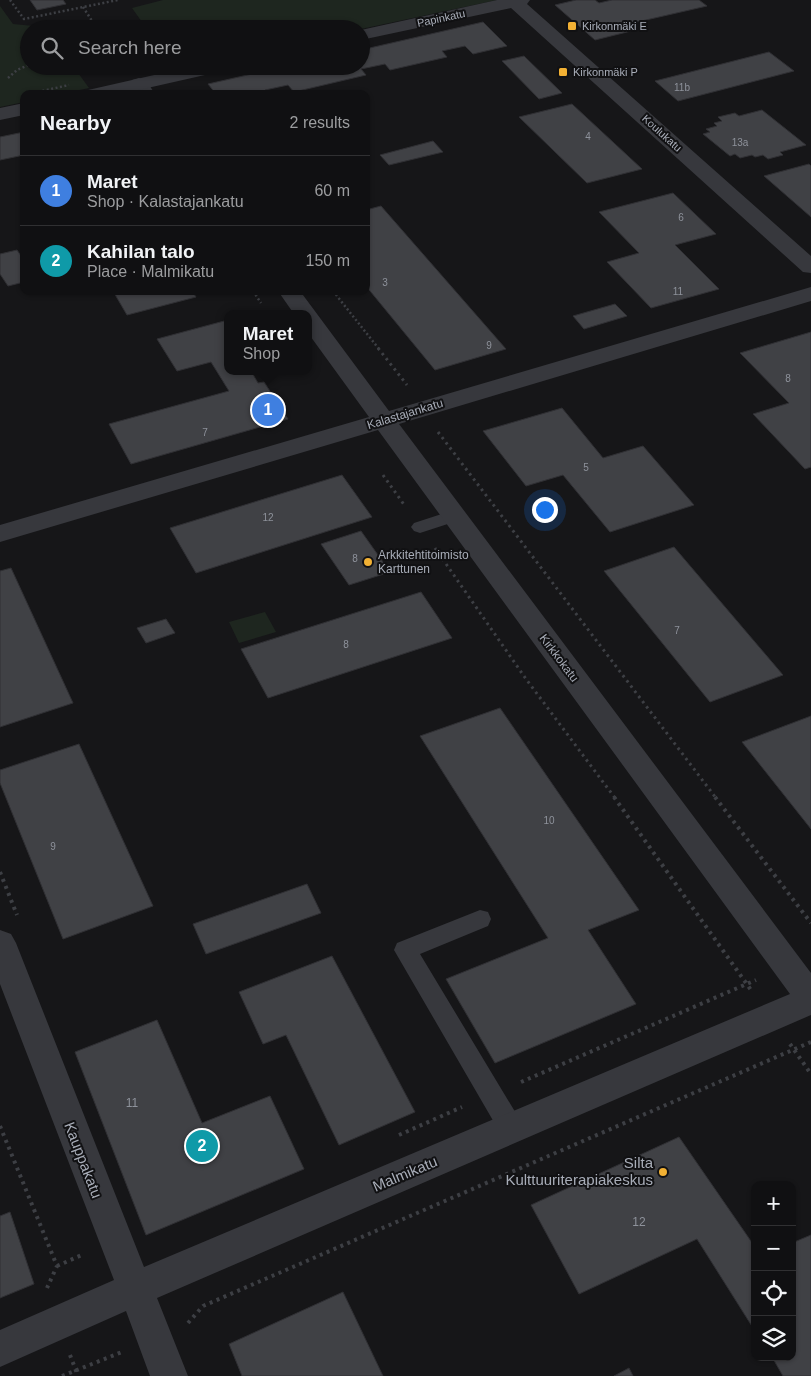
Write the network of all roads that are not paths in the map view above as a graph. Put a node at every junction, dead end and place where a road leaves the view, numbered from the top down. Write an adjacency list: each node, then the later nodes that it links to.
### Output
1 (516, 1): 2 (street, Papinkatu); 7 (street, Koulukatu)
2 (370, 33)
3 (189, 75): 4 (street)
4 (142, 89)
5 (20, 110): 6 (street)
6 (0, 114)
7 (811, 267)
8 (811, 294): 12 (street, Kalastajankatu)
9 (292, 295): 10 (street)
10 (302, 310)
11 (312, 323): 12 (street, Kirkkokatu)
12 (383, 420): 13 (street, Kirkkokatu); 15 (street, Kalastajankatu)
13 (454, 516): 14 (lane); 18 (street, Kirkkokatu)
14 (420, 527)
15 (0, 534)
16 (480, 919): 19 (lane)
17 (0, 943): 20 (street, Kauppakatu)
18 (811, 999): 19 (street, Malmikatu)
19 (511, 1128): 20 (street, Malmikatu)
20 (135, 1289): 21 (street, Malmikatu); 22 (street, Kauppakatu)
21 (0, 1349)
22 (169, 1376)

